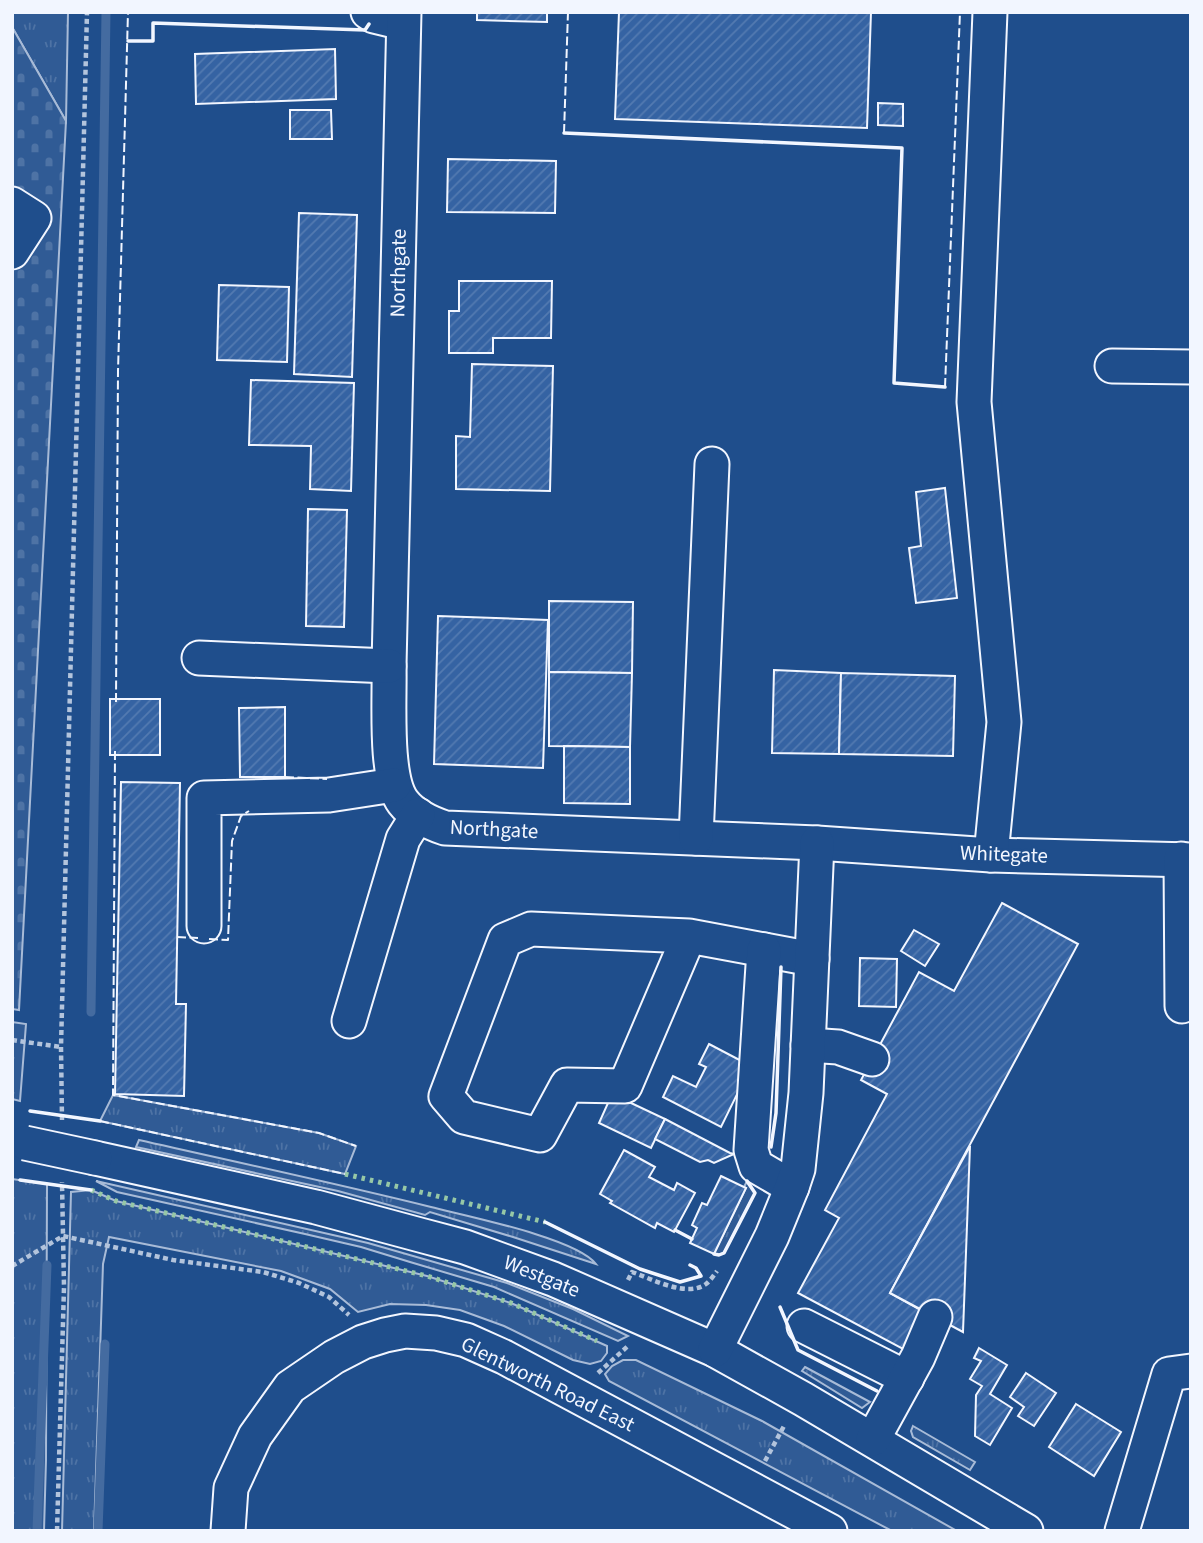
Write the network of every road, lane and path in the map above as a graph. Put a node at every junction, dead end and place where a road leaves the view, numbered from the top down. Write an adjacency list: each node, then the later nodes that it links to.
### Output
1 (87, 12): 26 (path)
2 (368, 12): 4 (street)
3 (990, 12): 16 (street)
4 (404, 18): 11 (street, Northgate)
5 (12, 204): 6 (street)
6 (12, 253)
7 (1112, 366): 8 (street)
8 (1191, 367)
9 (712, 464): 14 (street)
10 (199, 658): 11 (street)
11 (389, 666): 12 (street, Northgate)
12 (394, 785): 13 (street, Northgate); 18 (street)
13 (418, 815): 14 (street, Northgate); 23 (street)
14 (696, 838): 15 (street, Northgate)
15 (817, 843): 16 (street, Whitegate); 21 (street)
16 (991, 855): 17 (street, Whitegate)
17 (1186, 859): 22 (street)
18 (204, 926)
19 (689, 936): 19 (street); 20 (street)
20 (764, 950): 21 (street); 31 (street)
21 (812, 959): 25 (street)
22 (1182, 1006)
23 (349, 1021)
24 (12, 1040): 26 (path)
25 (808, 1045): 27 (street); 31 (street)
26 (61, 1047): 28 (path)
27 (872, 1059)
28 (62, 1128)
29 (19, 1141): 42 (street, Westgate, bridge)
30 (62, 1182): 32 (path)
31 (792, 1187): 42 (street)
32 (63, 1236): 33 (path); 40 (path); 49 (path)
33 (12, 1266)
34 (629, 1278): 35 (path)
35 (659, 1281): 36 (path); 37 (path)
36 (708, 1281)
37 (656, 1289)
38 (943, 1322): 43 (street)
39 (804, 1326): 43 (street)
40 (363, 1342): 45 (street, Glentworth Road East); 50 (street, Glentworth Road East)
41 (631, 1344): 45 (path)
42 (715, 1350): 47 (street, Westgate)
43 (913, 1367): 47 (street)
44 (1191, 1371): 53 (street)
45 (574, 1394): 51 (street, Glentworth Road East)
46 (784, 1426): 48 (path)
47 (873, 1439): 52 (street, Westgate)
48 (761, 1468)
49 (57, 1531)
50 (228, 1531)
51 (830, 1531)
52 (1026, 1531)
53 (1122, 1531)

